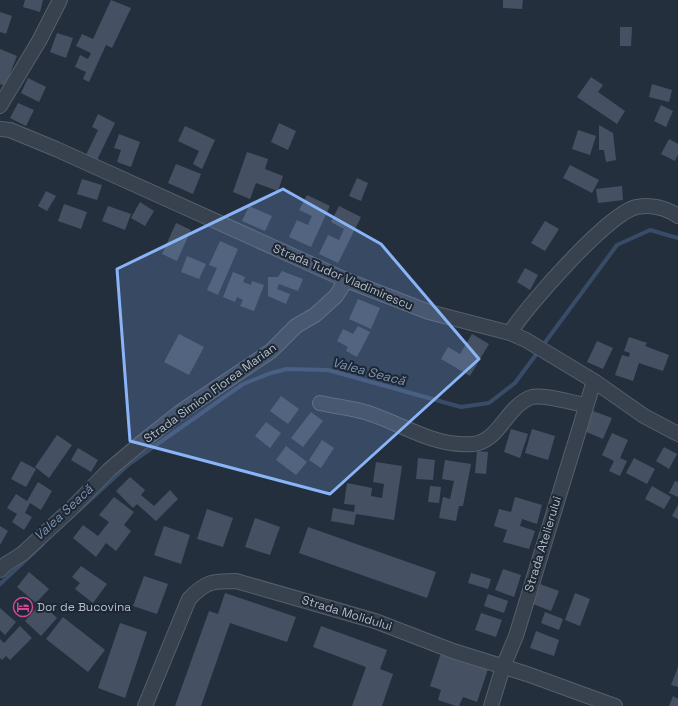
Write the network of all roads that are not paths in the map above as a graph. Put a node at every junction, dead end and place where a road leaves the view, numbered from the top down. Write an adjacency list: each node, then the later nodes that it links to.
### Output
1 (60, 0): 2 (street)
2 (0, 106)
3 (0, 129): 5 (street, Strada Tudor Vladimirescu)
4 (678, 216): 6 (street)
5 (346, 280): 6 (street, Strada Tudor Vladimirescu); 11 (street, Strada Simion Florea Marian)
6 (510, 333): 7 (street, Strada Tudor Vladimirescu)
7 (594, 381): 9 (street, Strada Atelierului); 10 (street, Strada Tudor Vladimirescu)
8 (320, 403): 9 (street)
9 (586, 406): 12 (street, Strada Atelierului)
10 (678, 434)
11 (0, 570)
12 (503, 667): 13 (street, Strada Molidului); 14 (street, Strada Atelierului); 15 (street, Strada Molidului)
13 (145, 706)
14 (491, 706)
15 (615, 706)

